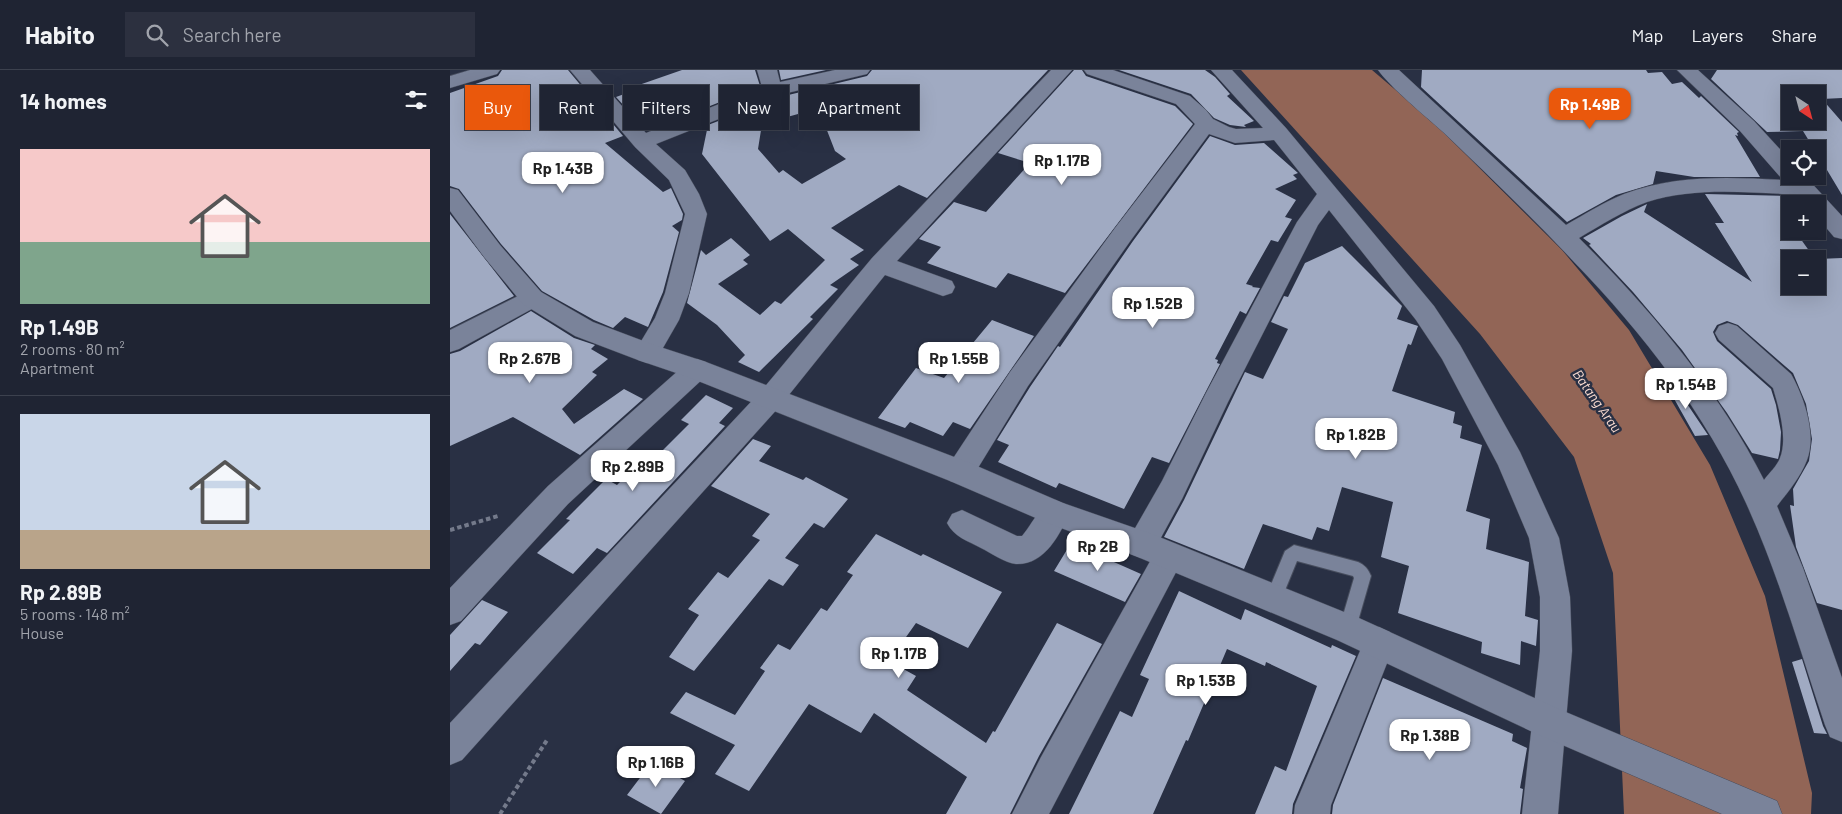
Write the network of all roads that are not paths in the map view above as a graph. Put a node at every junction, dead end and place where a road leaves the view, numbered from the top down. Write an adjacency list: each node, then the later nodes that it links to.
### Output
1 (490, 70): 10 (street)
2 (580, 70): 16 (street)
3 (767, 70): 11 (street)
4 (860, 70): 12 (street)
5 (1062, 70): 22 (street)
6 (1094, 70): 14 (street)
7 (1221, 70): 15 (street)
8 (1388, 70): 21 (street)
9 (1687, 70): 17 (street)
10 (450, 82)
11 (772, 85)
12 (789, 86)
13 (719, 111): 16 (street)
14 (1206, 124): 15 (street); 30 (street)
15 (1279, 133): 19 (street)
16 (642, 142): 27 (street)
17 (1804, 189): 20 (street); 21 (street)
18 (450, 195): 24 (street)
19 (1328, 195): 34 (street); 40 (street)
20 (1842, 231)
21 (1563, 237): 31 (street)
22 (880, 264): 23 (street); 29 (street)
23 (943, 287)
24 (532, 298): 26 (street); 27 (street)
25 (1728, 333): 31 (street)
26 (450, 342)
27 (647, 353): 28 (street)
28 (697, 369): 29 (street); 36 (street)
29 (771, 398): 30 (street); 41 (street)
30 (960, 472): 32 (street)
31 (1760, 504): 39 (street)
32 (1055, 512): 33 (street); 34 (street)
33 (962, 523)
34 (1155, 551): 35 (street); 42 (street)
35 (1273, 599): 37 (street); 37 (lane)
36 (450, 610)
37 (1348, 630): 38 (street)
38 (1379, 643): 40 (street); 43 (street)
39 (1842, 725)
40 (1560, 726): 44 (street); 45 (street)
41 (450, 748)
42 (1030, 814)
43 (1312, 814)
44 (1540, 814)
45 (1764, 814)

